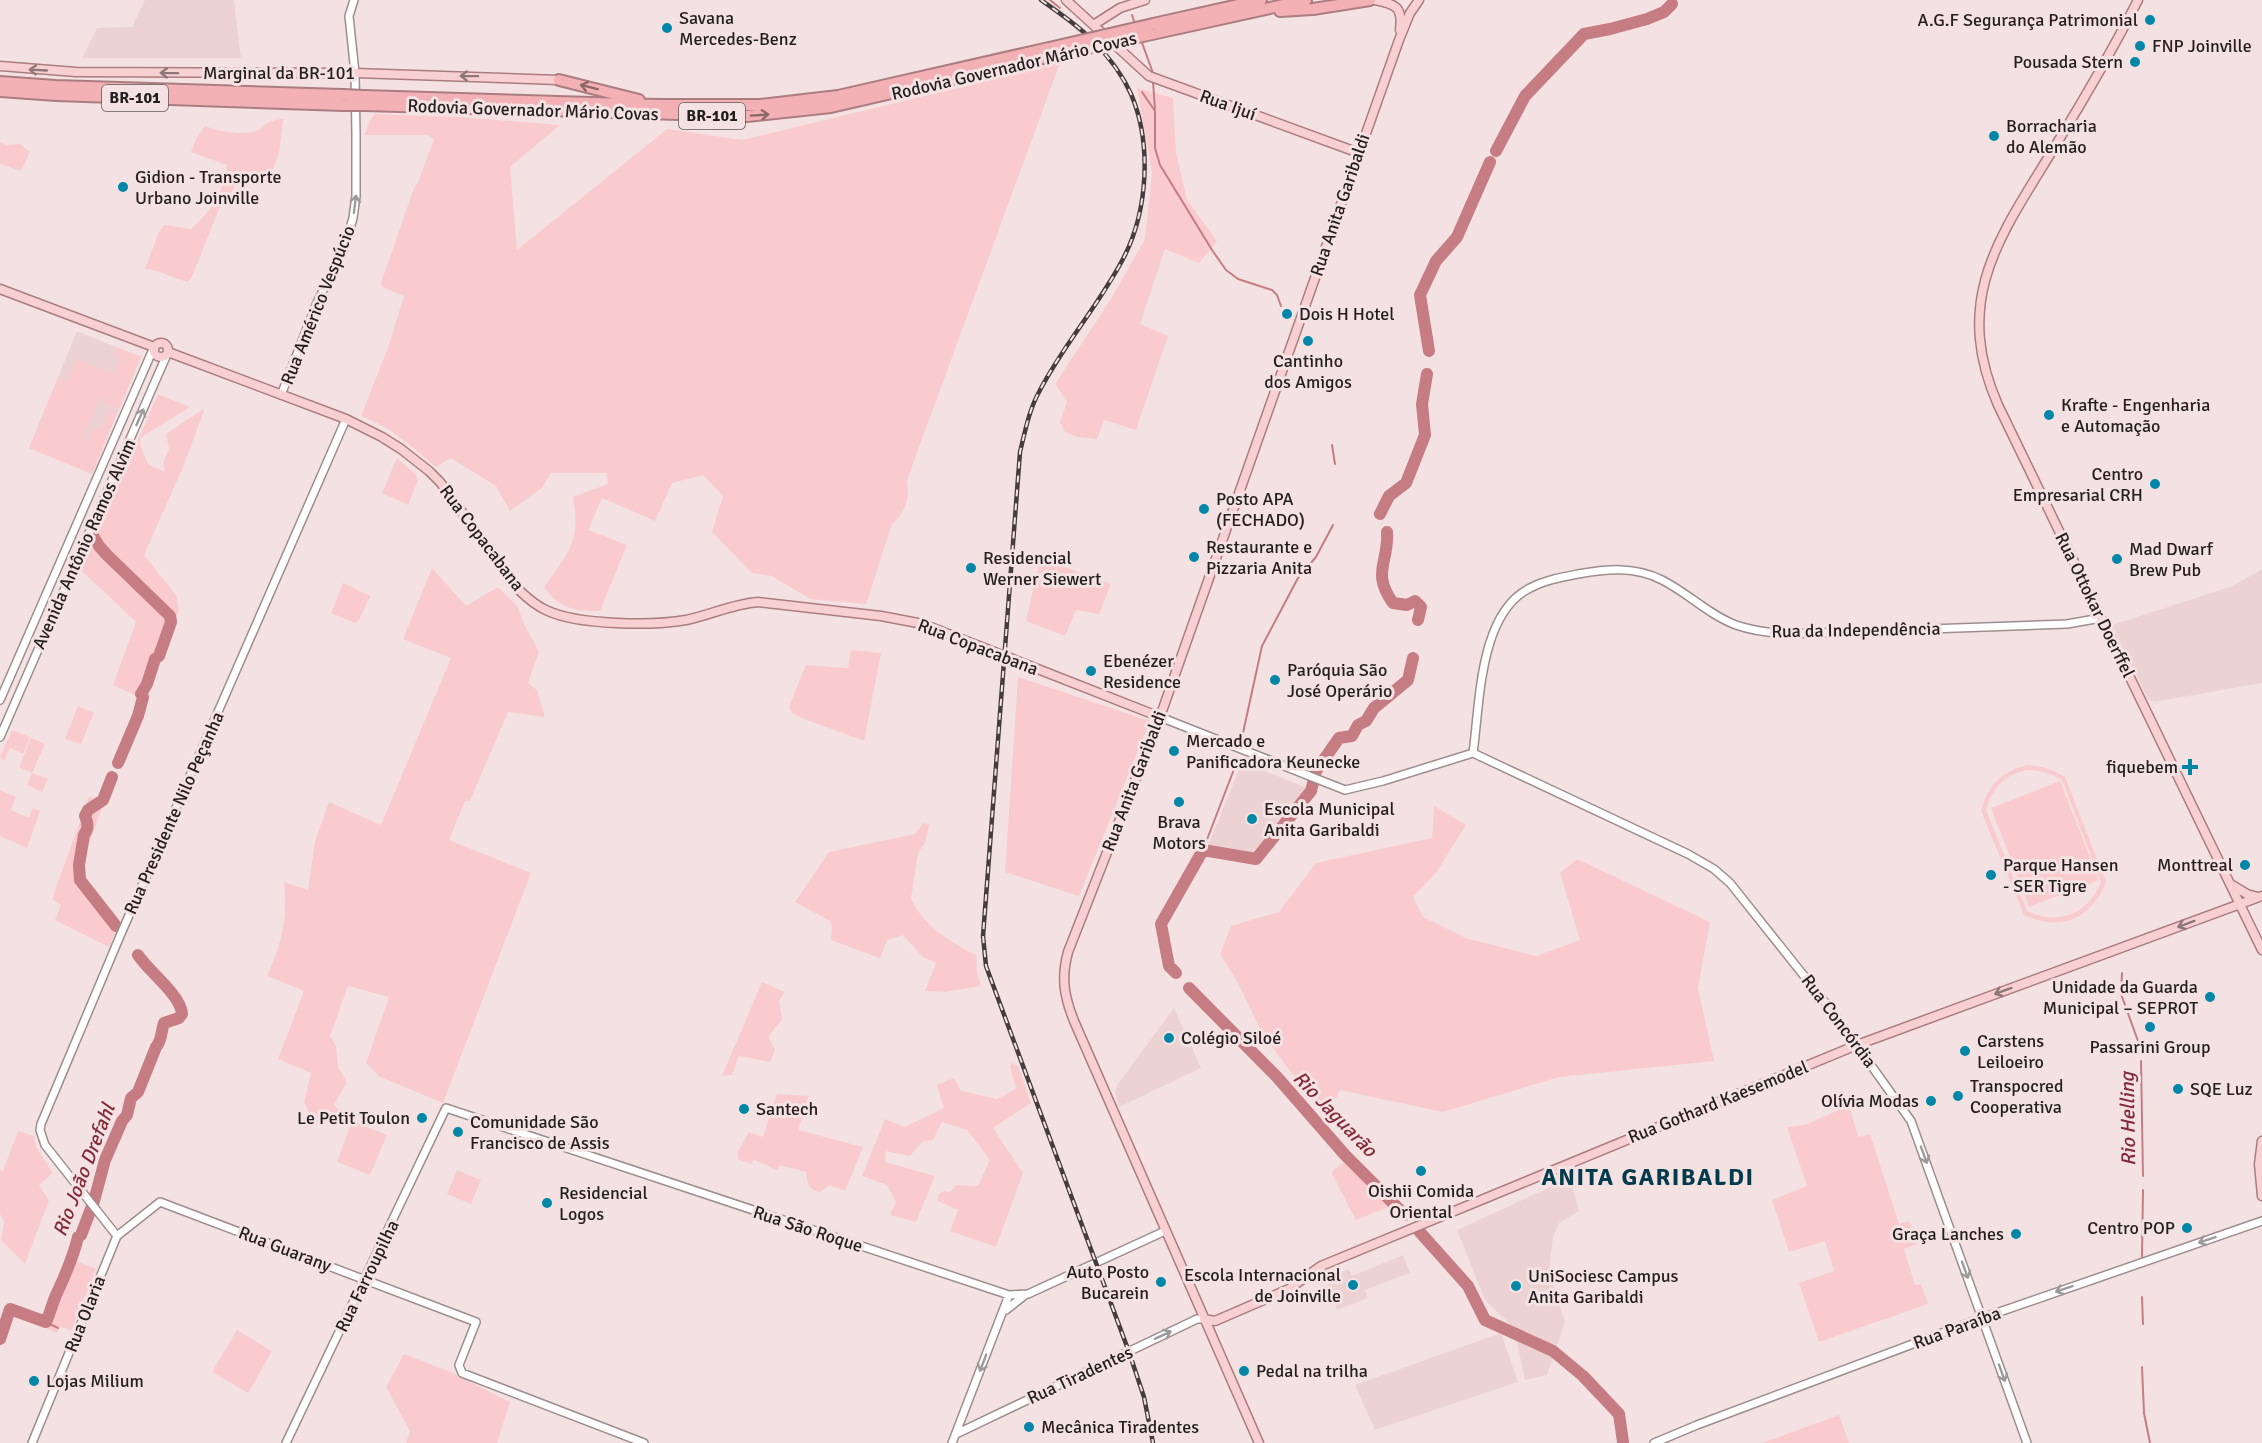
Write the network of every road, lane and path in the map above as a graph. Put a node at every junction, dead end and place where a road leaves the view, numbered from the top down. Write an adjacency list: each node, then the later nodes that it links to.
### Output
1 (354, 0): 16 (street, Rua Américo Vespúcio)
2 (1066, 0): 11 (main road, Rua Ijuí)
3 (1145, 0): 11 (main road)
4 (1261, 0): 12 (highway, Rodovia Governador Mário Covas / BR-101)
5 (1306, 0): 10 (highway, Rodovia Governador Mário Covas / BR-101)
6 (1370, 0): 10 (highway)
7 (1375, 0): 13 (main road, Rua Anita Garibaldi)
8 (1419, 0): 13 (main road, Rua Anita Garibaldi)
9 (2138, 0): 29 (main road, Rua Ottokar Doerffel)
10 (1253, 12): 12 (highway, Rodovia Governador Mário Covas / BR-101)
11 (1095, 24): 23 (main road, Rua Ijuí)
12 (1153, 29): 14 (highway, Rodovia Governador Mário Covas / BR-101, bridge)
13 (1399, 40): 23 (main road, Rua Anita Garibaldi)
14 (1051, 52): 21 (highway, Rodovia Governador Mário Covas / BR-101, one-way to 14); 22 (highway, Rodovia Governador Mário Covas / BR-101)
15 (0, 66): 16 (main road, Marginal da BR-101, one-way to 15)
16 (355, 73): 17 (main road, Marginal da BR-101, one-way to 16); 27 (street, Rua Américo Vespúcio, one-way to 16)
17 (559, 80): 22 (highway, one-way to 17)
18 (0, 82): 20 (highway, Rodovia Governador Mário Covas / BR-101)
19 (0, 91): 20 (highway, Rodovia Governador Mário Covas / BR-101)
20 (343, 100): 21 (highway, Rodovia Governador Mário Covas / BR-101, bridge)
21 (365, 100): 22 (highway, Rodovia Governador Mário Covas / BR-101)
22 (660, 105)
23 (1359, 153): 33 (main road, Rua Anita Garibaldi)
24 (0, 289): 25 (main road)
25 (154, 347): 26 (main road, Rua Copacabana); 30 (street, Avenida Antônio Ramos Alvim)
26 (168, 352): 27 (main road, Rua Copacabana); 31 (street, Avenida Antônio Ramos Alvim, one-way to 26)
27 (281, 395): 28 (main road, Rua Copacabana)
28 (346, 419): 33 (main road, Rua Copacabana); 47 (street, Rua Presidente Nilo Peçanha)
29 (2101, 618): 35 (street, Rua da Independência); 36 (main road, Rua Ottokar Doerffel)
30 (23, 648): 31 (street); 32 (street, Avenida Antônio Ramos Alvim)
31 (37, 653): 34 (street, Avenida Antônio Ramos Alvim)
32 (0, 700)
33 (1160, 717): 35 (street); 46 (main road, Rua Anita Garibaldi)
34 (0, 736)
35 (1473, 753): 40 (street, Rua Concórdia)
36 (2231, 884): 37 (main road); 38 (main road, Rua Ottokar Doerffel)
37 (2260, 896): 38 (main road, Rua Gothard Kaesemodel)
38 (2241, 904): 39 (main road, Rua Ottokar Doerffel); 40 (main road, Rua Gothard Kaesemodel, one-way to 40)
39 (2262, 950)
40 (1857, 1045): 52 (street, Rua Concórdia, one-way to 52); 53 (main road, Rua Gothard Kaesemodel)
41 (446, 1108): 48 (street, Rua Farroupilha); 50 (street, Rua São Roque)
42 (2262, 1141): 43 (main road)
43 (2262, 1196)
44 (160, 1202): 47 (street, Rua Olaria); 48 (street, Rua Guarany)
45 (2262, 1221): 52 (street, Rua Paraíba, one-way to 52)
46 (1165, 1231): 49 (street, Rua São Roque); 53 (main road, Rua Anita Garibaldi)
47 (117, 1236): 57 (street, Rua Olaria)
48 (365, 1280): 58 (street, Rua Farroupilha); 59 (street, Rua Guarany)
49 (1028, 1294): 50 (street, Rua São Roque); 51 (street)
50 (1010, 1295): 51 (street)
51 (1002, 1315): 54 (street, one-way to 54)
52 (1982, 1317): 62 (street, Rua Paraíba); 63 (street, Rua Concórdia, one-way to 63)
53 (1204, 1319): 55 (street, Rua Tiradentes, one-way to 53); 61 (main road, Rua Anita Garibaldi)
54 (965, 1411): 55 (street); 56 (street)
55 (978, 1424): 56 (street, Rua Tiradentes)
56 (956, 1434): 60 (street)
57 (32, 1443)
58 (286, 1443)
59 (644, 1443)
60 (952, 1443)
61 (1259, 1443)
62 (1654, 1443)
63 (2027, 1443)

